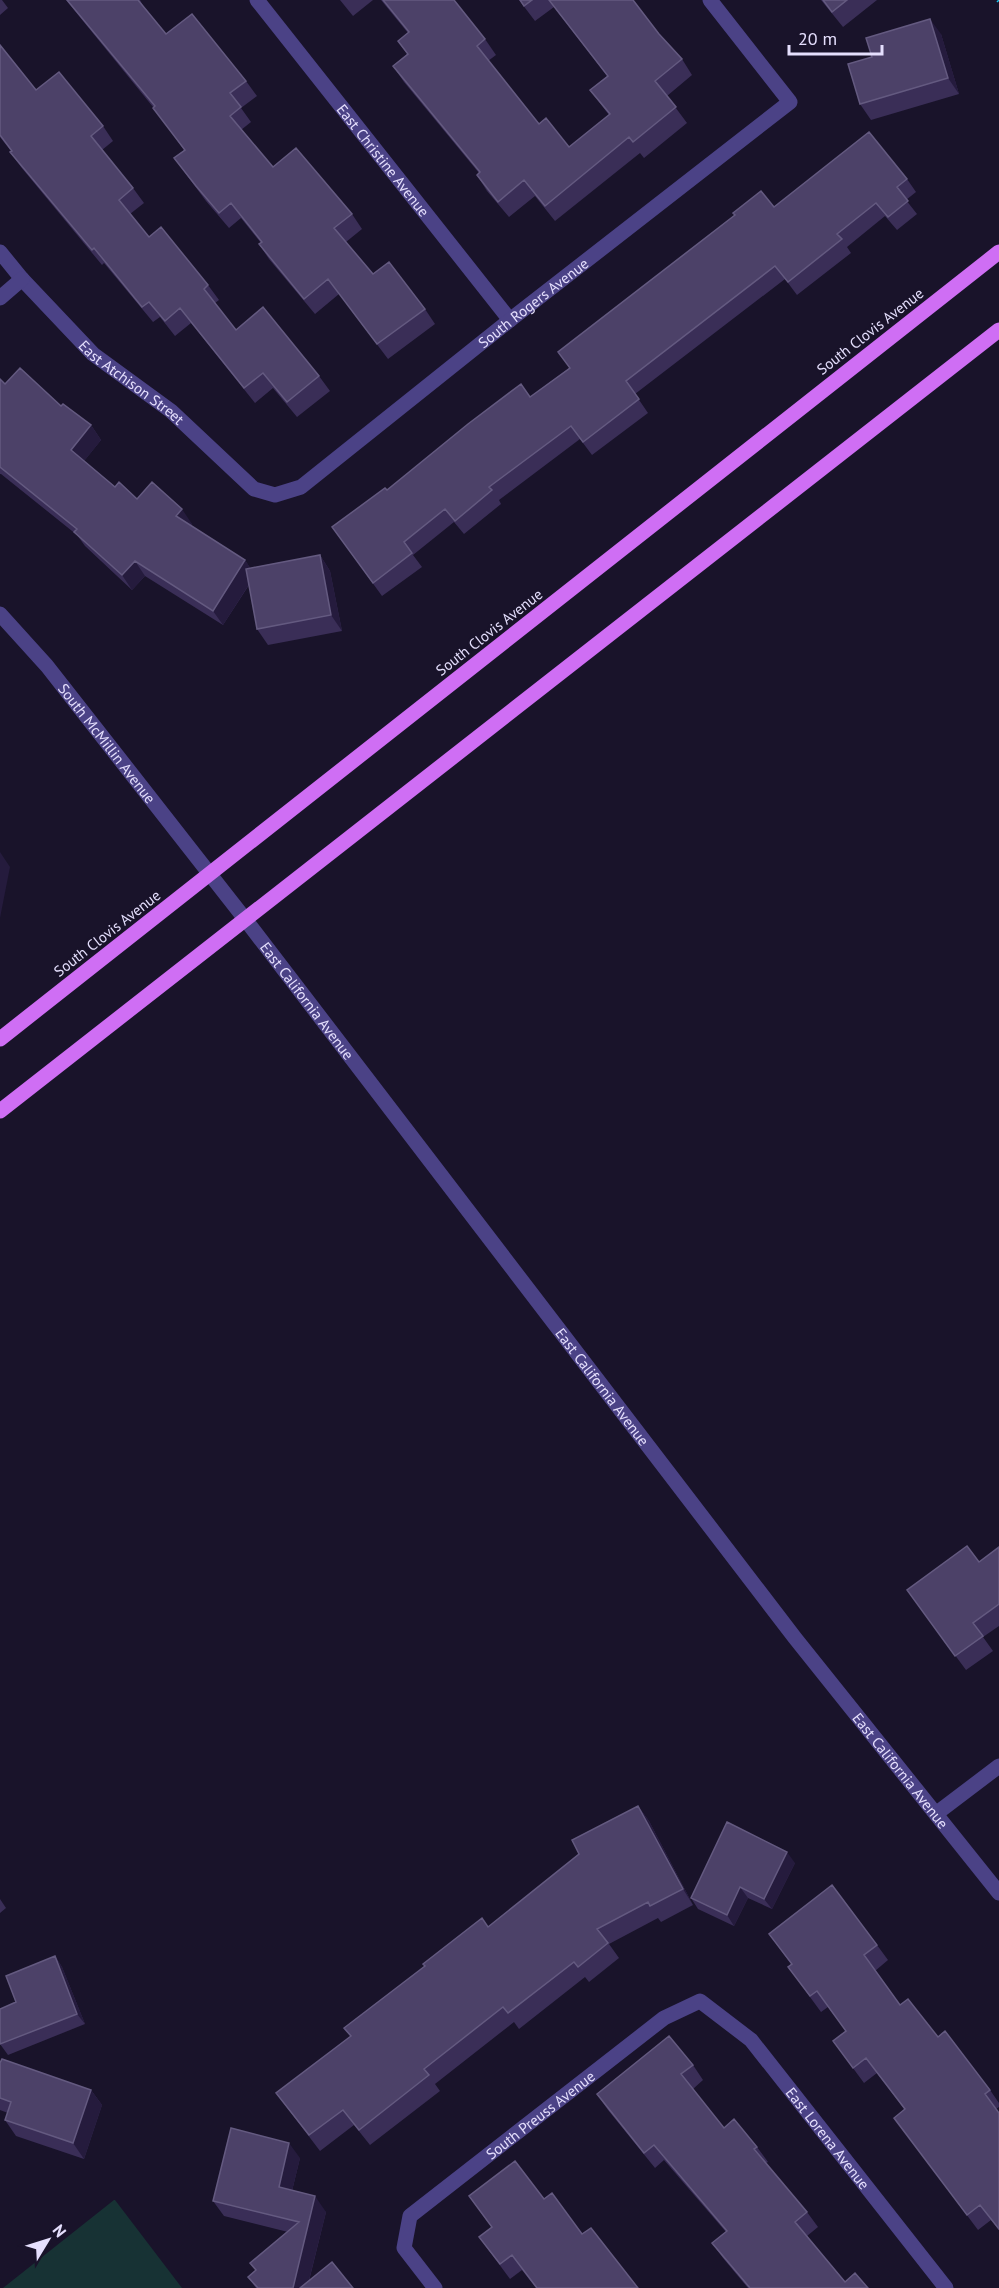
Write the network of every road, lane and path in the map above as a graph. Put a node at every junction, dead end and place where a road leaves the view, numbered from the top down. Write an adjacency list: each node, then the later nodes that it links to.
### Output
1 (257, 0): 7 (street, East Christine Avenue)
2 (710, 0): 7 (street, South Rogers Avenue)
3 (0, 252): 5 (street, East Atchison Street)
4 (999, 252): 11 (main road, South Clovis Avenue)
5 (22, 279): 6 (street); 9 (street, East Atchison Street)
6 (0, 298)
7 (510, 320): 9 (street, South Rogers Avenue)
8 (999, 330): 12 (main road)
9 (275, 495)
10 (0, 614): 11 (street, South McMillin Avenue)
11 (210, 875): 12 (street, East California Avenue); 13 (main road, South Clovis Avenue)
12 (245, 919): 14 (main road); 16 (street, East California Avenue)
13 (0, 1039)
14 (0, 1111)
15 (999, 1766): 16 (street)
16 (937, 1814): 17 (street, East California Avenue)
17 (999, 1893)
18 (700, 2001): 19 (street, South Preuss Avenue); 20 (street, East Lorena Avenue)
19 (435, 2288)
20 (946, 2288)

